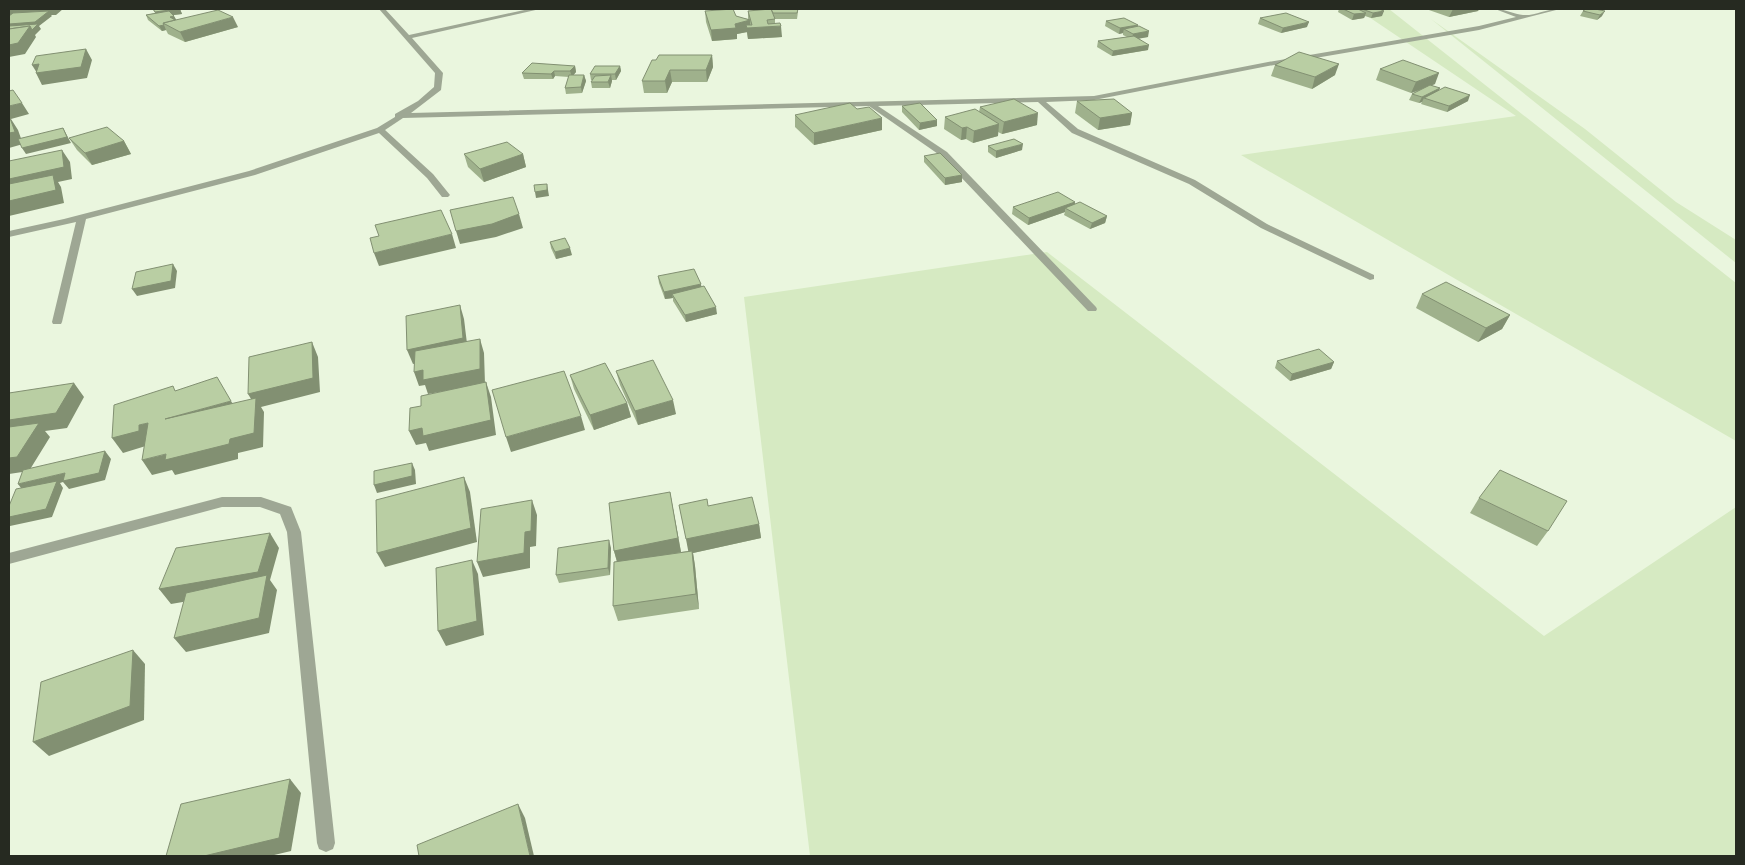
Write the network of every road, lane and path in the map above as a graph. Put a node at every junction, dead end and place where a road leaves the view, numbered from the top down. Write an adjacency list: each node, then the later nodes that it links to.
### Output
1 (382, 9): 6 (street)
2 (536, 9): 6 (street)
3 (1498, 9): 5 (street)
4 (1557, 9): 5 (street)
5 (1523, 17): 7 (street)
6 (408, 38): 9 (street)
7 (1039, 99): 8 (street); 14 (street)
8 (872, 104): 9 (street); 15 (street)
9 (398, 116): 10 (street)
10 (380, 130): 11 (street); 12 (street)
11 (445, 195)
12 (82, 217): 13 (street); 16 (street)
13 (9, 234)
14 (1370, 277)
15 (1092, 309)
16 (58, 322)
17 (9, 559): 18 (street)
18 (326, 843)

